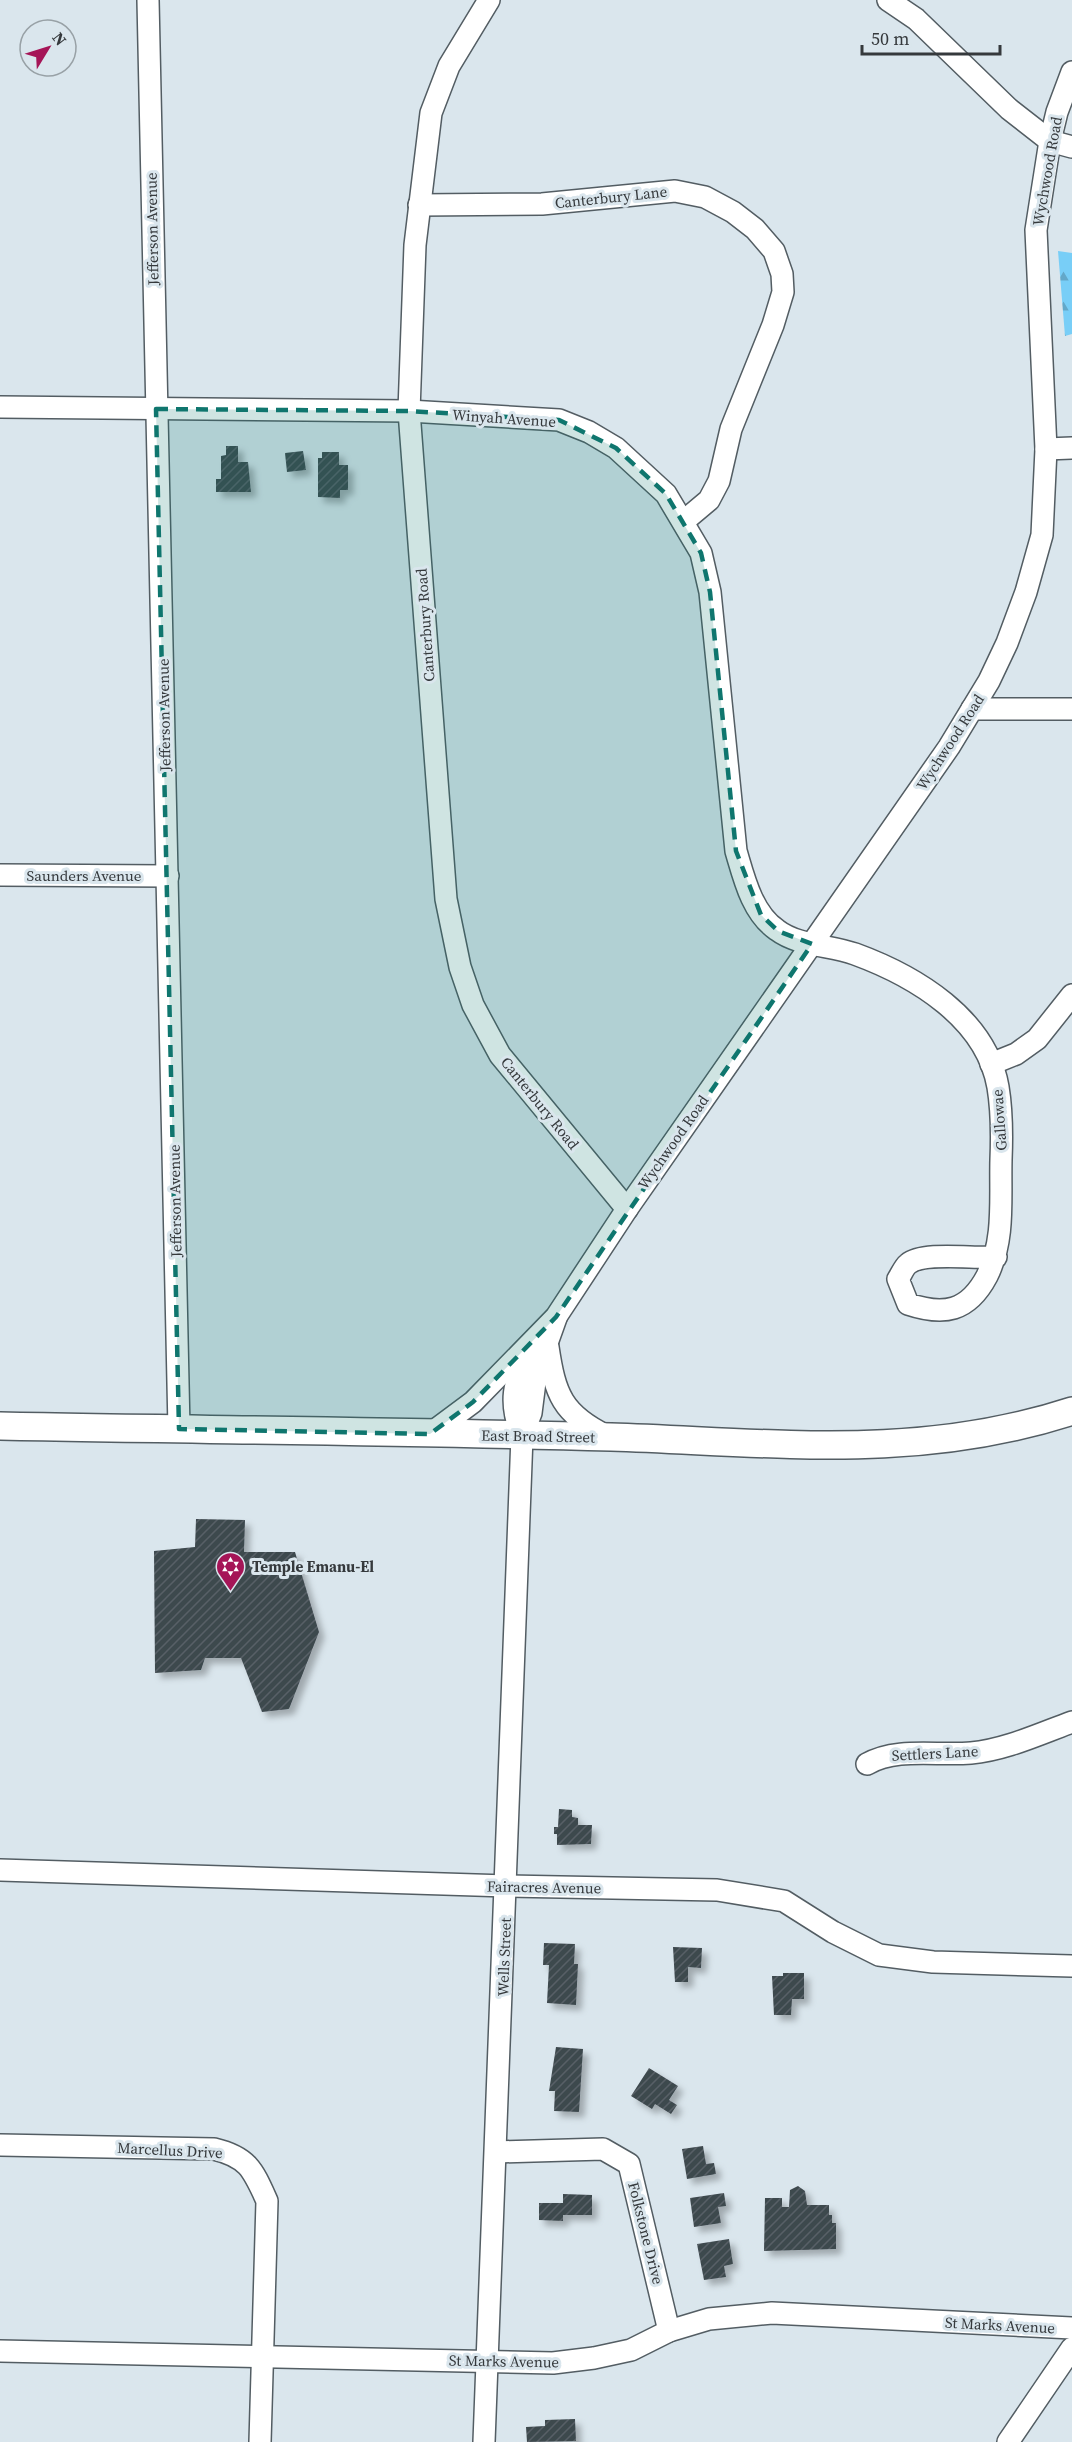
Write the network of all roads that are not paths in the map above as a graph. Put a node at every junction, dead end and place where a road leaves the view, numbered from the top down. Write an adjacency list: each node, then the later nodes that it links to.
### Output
1 (148, 0): 9 (street, Jefferson Avenue)
2 (489, 0): 7 (street, Canterbury Road)
3 (888, 0): 5 (street)
4 (1072, 72): 5 (street, Wychwood Road)
5 (1050, 141): 6 (street); 11 (street, Wychwood Road)
6 (1072, 147)
7 (419, 206): 10 (street, Canterbury Road); 13 (street, Canterbury Lane)
8 (0, 407): 9 (street, Winyah Avenue)
9 (156, 409): 10 (street, Winyah Avenue); 17 (street, Jefferson Avenue)
10 (409, 411): 13 (street, Winyah Avenue); 21 (street, Canterbury Road)
11 (1046, 448): 12 (street); 14 (street, Wychwood Road)
12 (1072, 448)
13 (684, 521): 18 (street, Winyah Avenue)
14 (972, 709): 15 (street); 18 (street, Wychwood Road)
15 (1072, 709)
16 (0, 875): 17 (street, Saunders Avenue)
17 (168, 876): 26 (street, Jefferson Avenue)
18 (812, 944): 20 (street, Gallowae); 21 (street, Wychwood Road)
19 (1072, 995): 20 (street)
20 (991, 1064): 22 (street, Gallowae)
21 (627, 1209): 23 (street, Wychwood Road)
22 (996, 1257)
23 (541, 1342): 27 (street, Wychwood Road); 28 (street, Wychwood Road); 29 (street, Wychwood Road)
24 (1072, 1411): 29 (street, East Broad Street)
25 (0, 1426): 26 (street, East Broad Street)
26 (179, 1430): 27 (street, East Broad Street)
27 (430, 1434): 28 (street, East Broad Street)
28 (522, 1436): 29 (street, East Broad Street); 33 (street, Wells Street)
29 (610, 1437)
30 (1072, 1722): 31 (street, Settlers Lane)
31 (867, 1764)
32 (0, 1870): 33 (street, Fairacres Avenue)
33 (507, 1886): 34 (street, Fairacres Avenue); 36 (street, Wells Street)
34 (1072, 1966)
35 (0, 2145): 41 (street, Marcellus Drive)
36 (496, 2152): 38 (street, Folkstone Drive); 42 (street, Wells Street)
37 (1072, 2328): 38 (street, St Marks Avenue)
38 (669, 2331): 42 (street, St Marks Avenue)
39 (1072, 2348): 45 (street)
40 (0, 2351): 41 (street, St Marks Avenue)
41 (263, 2355): 42 (street, St Marks Avenue); 43 (street, Marcellus Drive)
42 (487, 2361): 44 (street, Wells Street)
43 (260, 2442)
44 (484, 2442)
45 (1008, 2442)

